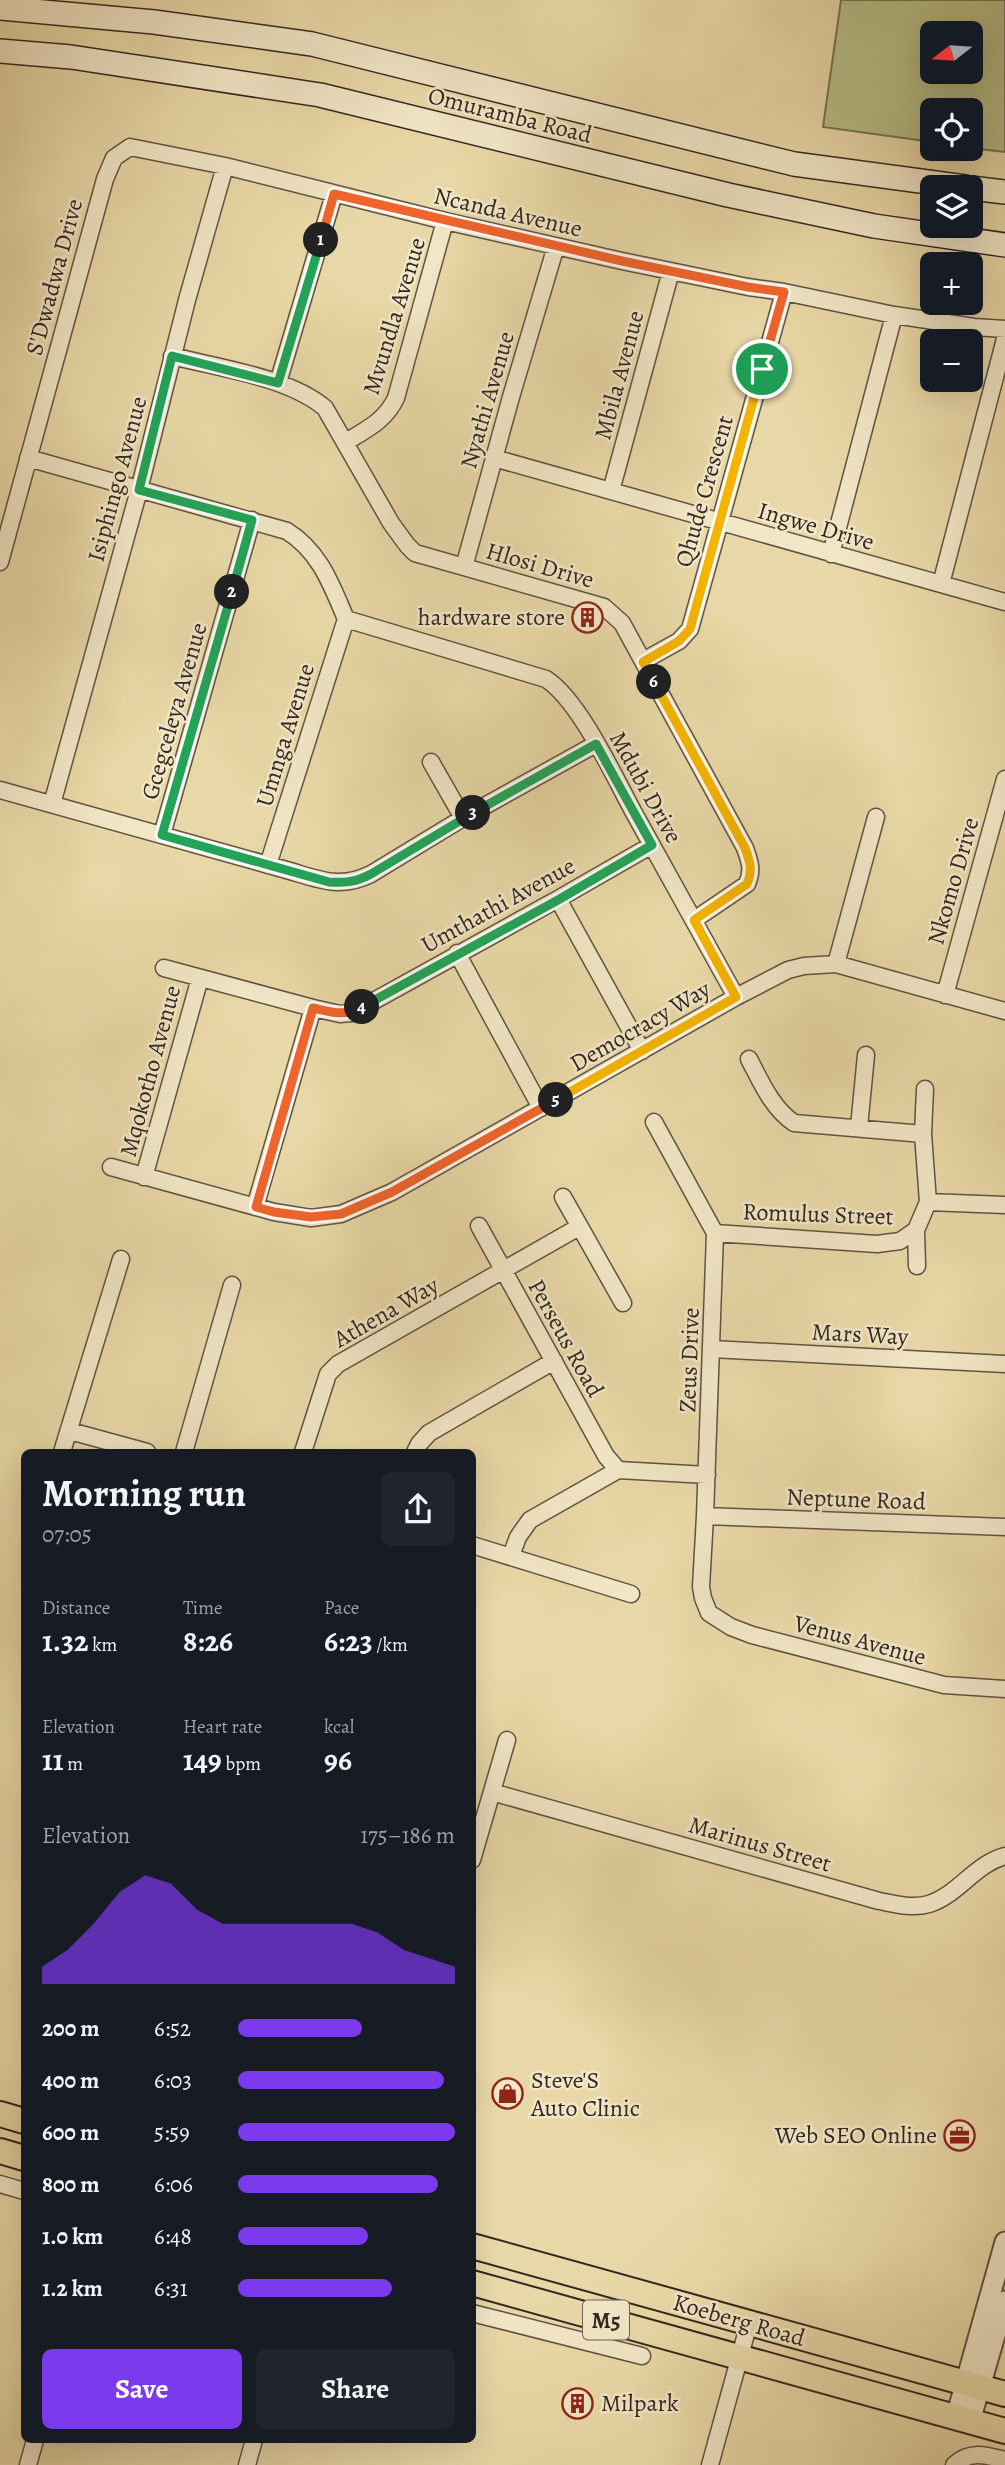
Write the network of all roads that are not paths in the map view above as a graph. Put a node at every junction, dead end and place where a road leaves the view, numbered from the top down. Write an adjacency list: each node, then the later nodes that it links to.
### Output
1 (0, 8): 4 (main road, Omuramba Road)
2 (0, 51): 10 (main road, Omuramba Road)
3 (225, 166): 7 (street, Ncanda Avenue); 16 (street, Isiphingo Avenue); 19 (street, S'Dwadwa Drive)
4 (920, 181)
5 (983, 189): 6 (main road)
6 (1005, 192)
7 (334, 194): 8 (street, Ncanda Avenue); 17 (street)
8 (445, 221): 9 (street, Ncanda Avenue); 18 (street, Mvundla Avenue)
9 (556, 246): 11 (street, Ncanda Avenue); 20 (street, Nyathi Avenue)
10 (1005, 246)
11 (671, 271): 12 (street, Ncanda Avenue); 22 (street, Mbila Avenue)
12 (784, 292): 13 (street); 24 (street, Qhude Crescent)
13 (894, 315): 14 (street); 25 (street)
14 (1005, 329)
15 (1005, 339): 28 (street)
16 (172, 356): 17 (street, Hlosi Drive); 21 (street, Isiphingo Avenue)
17 (278, 383): 18 (street, Hlosi Drive)
18 (346, 442): 27 (street, Hlosi Drive)
19 (28, 458): 21 (street); 26 (street, S'Dwadwa Drive)
20 (494, 458): 22 (street, Ingwe Drive); 27 (street, Nyathi Avenue)
21 (139, 490): 23 (street); 36 (street, Isiphingo Avenue)
22 (611, 491): 24 (street, Ingwe Drive)
23 (252, 520): 30 (street); 39 (street, Gcegceleya Avenue)
24 (719, 522): 25 (street, Ingwe Drive); 31 (street, Qhude Crescent)
25 (831, 554): 28 (street, Ingwe Drive)
26 (0, 562)
27 (464, 567): 31 (street, Hlosi Drive)
28 (941, 584): 29 (street, Ingwe Drive)
29 (1005, 602)
30 (346, 619): 32 (street, Mdubi Drive); 41 (street, Umnga Avenue)
31 (643, 662): 43 (street, Hlosi Drive)
32 (596, 744): 38 (street); 40 (street, Mdubi Drive)
33 (431, 762): 38 (street)
34 (1005, 779): 48 (street, Nkomo Drive)
35 (0, 790): 36 (street)
36 (52, 804): 39 (street)
37 (877, 817): 45 (street)
38 (463, 818): 41 (street)
39 (162, 835): 41 (street)
40 (652, 845): 42 (street, Umthathi Avenue); 43 (street, Mdubi Drive)
41 (268, 865)
42 (558, 900): 44 (street, Umthathi Avenue); 52 (street)
43 (694, 920): 49 (street, Mdubi Drive)
44 (457, 953): 50 (street, Umthathi Avenue); 56 (street)
45 (836, 964): 48 (street, Democracy Way); 49 (street, Democracy Way)
46 (164, 968): 47 (street, Umthathi Avenue)
47 (200, 978): 50 (street, Umthathi Avenue); 61 (street, Mqokotho Avenue)
48 (945, 995): 51 (street, Democracy Way)
49 (736, 997): 52 (street, Democracy Way)
50 (313, 1008): 65 (street)
51 (1005, 1011)
52 (642, 1051): 56 (street, Democracy Way)
53 (866, 1055): 58 (street)
54 (749, 1059): 58 (street)
55 (925, 1089): 59 (street)
56 (541, 1108): 65 (street, Democracy Way)
57 (654, 1122): 69 (street)
58 (859, 1127): 59 (street)
59 (923, 1134): 63 (street)
60 (111, 1167): 61 (street, Democracy Way)
61 (144, 1177): 65 (street, Democracy Way)
62 (562, 1197): 67 (street)
63 (928, 1202): 64 (street); 68 (street)
64 (1005, 1205)
65 (256, 1207)
66 (479, 1226): 72 (street, Perseus Road)
67 (579, 1227): 72 (street, Athena Way); 74 (street)
68 (916, 1230): 69 (street, Romulus Street); 71 (street)
69 (715, 1233): 75 (street, Zeus Drive)
70 (121, 1259): 78 (street)
71 (917, 1266)
72 (503, 1271): 76 (street, Perseus Road); 82 (street, Athena Way)
73 (232, 1285): 81 (street)
74 (623, 1303)
75 (712, 1349): 77 (street, Mars Way); 85 (street, Zeus Drive)
76 (554, 1361): 83 (street); 84 (street, Perseus Road)
77 (1005, 1364)
78 (70, 1431): 79 (street); 80 (street)
79 (63, 1449)
80 (136, 1449)
81 (185, 1449)
82 (304, 1449)
83 (416, 1449)
84 (618, 1470): 85 (street); 89 (street)
85 (707, 1475): 86 (street, Zeus Drive)
86 (705, 1516): 87 (street, Neptune Road); 91 (street, Zeus Drive)
87 (1005, 1528)
88 (476, 1546): 89 (street)
89 (511, 1556): 90 (street)
90 (631, 1594)
91 (709, 1613): 92 (street, Venus Avenue)
92 (1005, 1689)
93 (507, 1740): 94 (street)
94 (492, 1792): 95 (street); 96 (street, Marinus Street)
95 (476, 1846)
96 (1005, 1856)
97 (0, 2114): 98 (main road)
98 (21, 2120)
99 (0, 2151): 100 (main road)
100 (21, 2157)
101 (0, 2183): 102 (street)
102 (21, 2190)
103 (1005, 2242): 111 (street)
104 (476, 2247): 108 (main road, Koeberg Road / M5)
105 (476, 2284): 110 (main road, Koeberg Road / M5)
106 (1005, 2301): 111 (street)
107 (476, 2314): 109 (street)
108 (749, 2323): 110 (street); 111 (main road, Koeberg Road / M5)
109 (642, 2356)
110 (740, 2357): 113 (main road, Koeberg Road / M5); 121 (street)
111 (972, 2385): 112 (main road, Koeberg Road / M5); 113 (street)
112 (1005, 2394)
113 (963, 2419): 114 (main road, Koeberg Road / M5)
114 (1005, 2431)
115 (34, 2443): 119 (street)
116 (253, 2443): 120 (street)
117 (1005, 2460): 118 (street)
118 (956, 2463)
119 (28, 2465)
120 (247, 2465)
121 (710, 2465)

